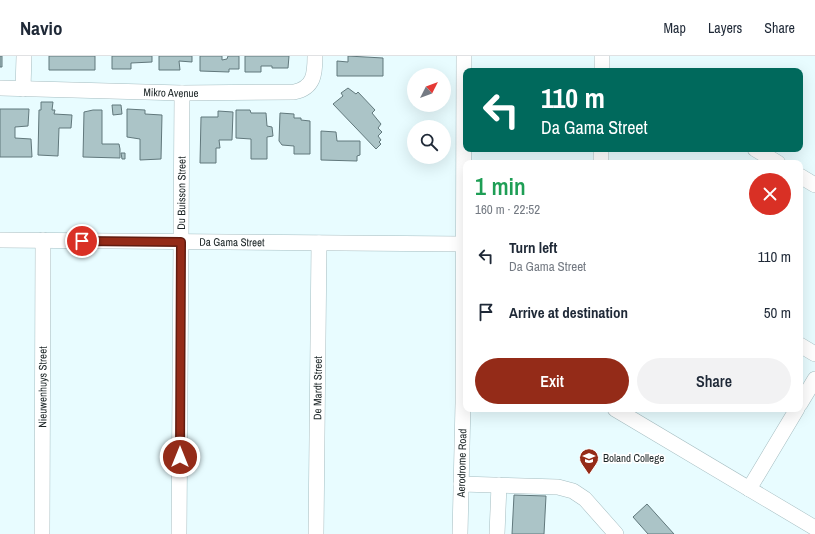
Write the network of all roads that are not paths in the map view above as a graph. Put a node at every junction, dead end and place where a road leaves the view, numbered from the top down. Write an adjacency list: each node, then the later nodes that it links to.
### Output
1 (24, 56): 8 (street)
2 (315, 56): 9 (street, Mikro Avenue)
3 (464, 56): 5 (street, Aerodrome Road)
4 (602, 56): 6 (street)
5 (464, 68)
6 (602, 68)
7 (0, 88): 8 (street, Mikro Avenue)
8 (23, 89): 9 (street, Mikro Avenue)
9 (182, 93): 16 (street, Du Buisson Street)
10 (760, 152): 11 (street)
11 (773, 160)
12 (803, 178): 13 (street)
13 (815, 185)
14 (0, 240): 15 (street, Da Gama Street)
15 (43, 240): 16 (street, Da Gama Street); 30 (street, Nieuwenhuys Street)
16 (181, 242): 17 (street, Da Gama Street); 31 (street, Du Buisson Street)
17 (319, 243): 18 (street, Da Gama Street); 32 (street, De Mardt Street)
18 (463, 244)
19 (803, 347): 20 (street)
20 (815, 354)
21 (815, 379): 22 (street)
22 (803, 399)
23 (464, 412): 26 (street, Aerodrome Road)
24 (620, 412): 28 (street)
25 (795, 412): 28 (street)
26 (461, 484): 27 (street); 33 (street, Aerodrome Road)
27 (499, 485): 34 (street); 35 (street)
28 (749, 489): 29 (street)
29 (815, 528)
30 (42, 534)
31 (179, 534)
32 (316, 534)
33 (460, 534)
34 (497, 534)
35 (616, 534)

